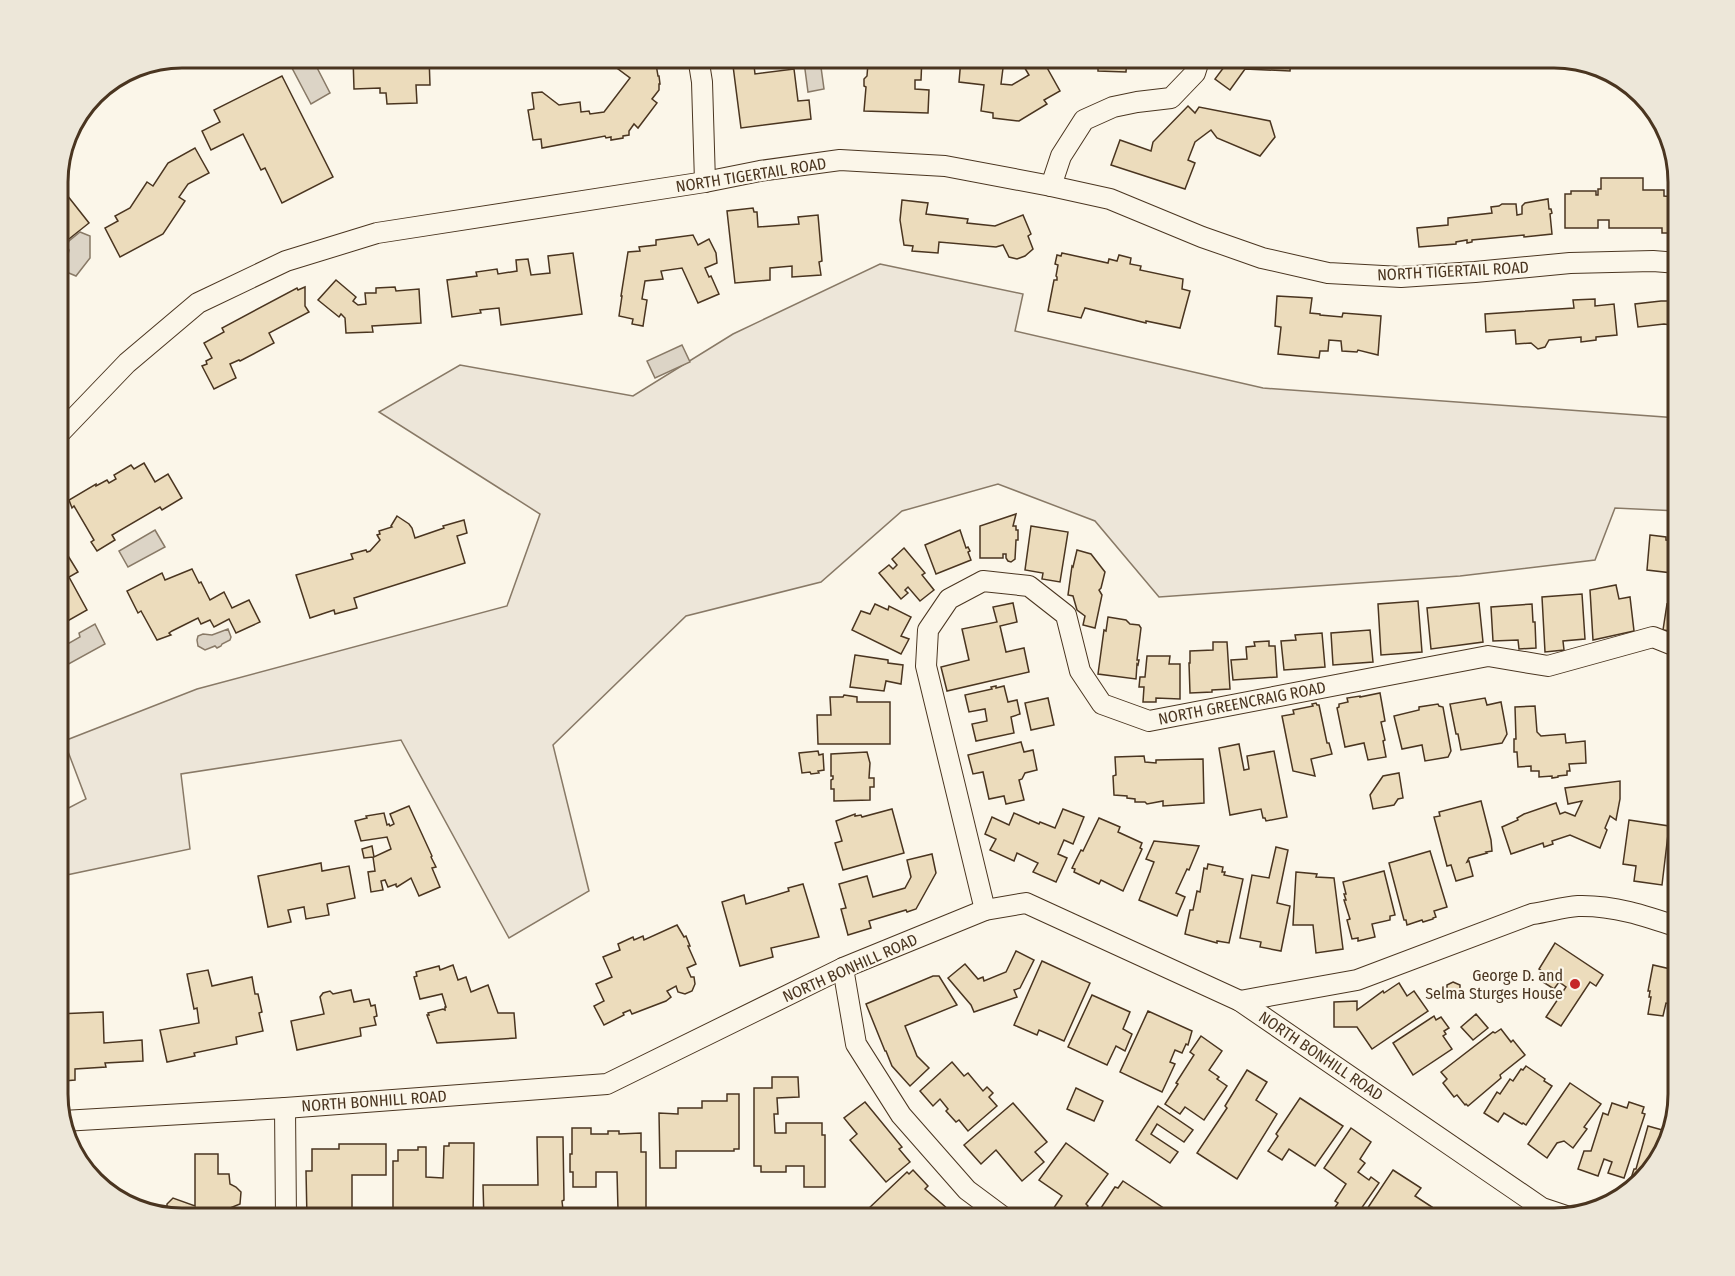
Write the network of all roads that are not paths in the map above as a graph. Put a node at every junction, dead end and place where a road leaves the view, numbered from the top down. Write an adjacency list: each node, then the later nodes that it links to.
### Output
1 (700, 68): 3 (street)
2 (1197, 68): 4 (street)
3 (705, 182): 4 (street, NORTH TIGERTAIL ROAD); 6 (street, NORTH TIGERTAIL ROAD)
4 (1051, 186): 5 (street, NORTH TIGERTAIL ROAD)
5 (1668, 262)
6 (68, 425)
7 (1668, 642): 8 (street, NORTH GREENCRAIG ROAD)
8 (985, 910): 10 (street, NORTH BONHILL ROAD); 11 (street, NORTH BONHILL ROAD)
9 (1668, 924): 11 (street)
10 (843, 968): 12 (street, NORTH BONHILL ROAD); 15 (street)
11 (1240, 1000): 16 (street, NORTH BONHILL ROAD)
12 (285, 1108): 13 (street, NORTH BONHILL ROAD); 14 (street)
13 (70, 1121)
14 (286, 1208)
15 (991, 1208)
16 (1542, 1208)

